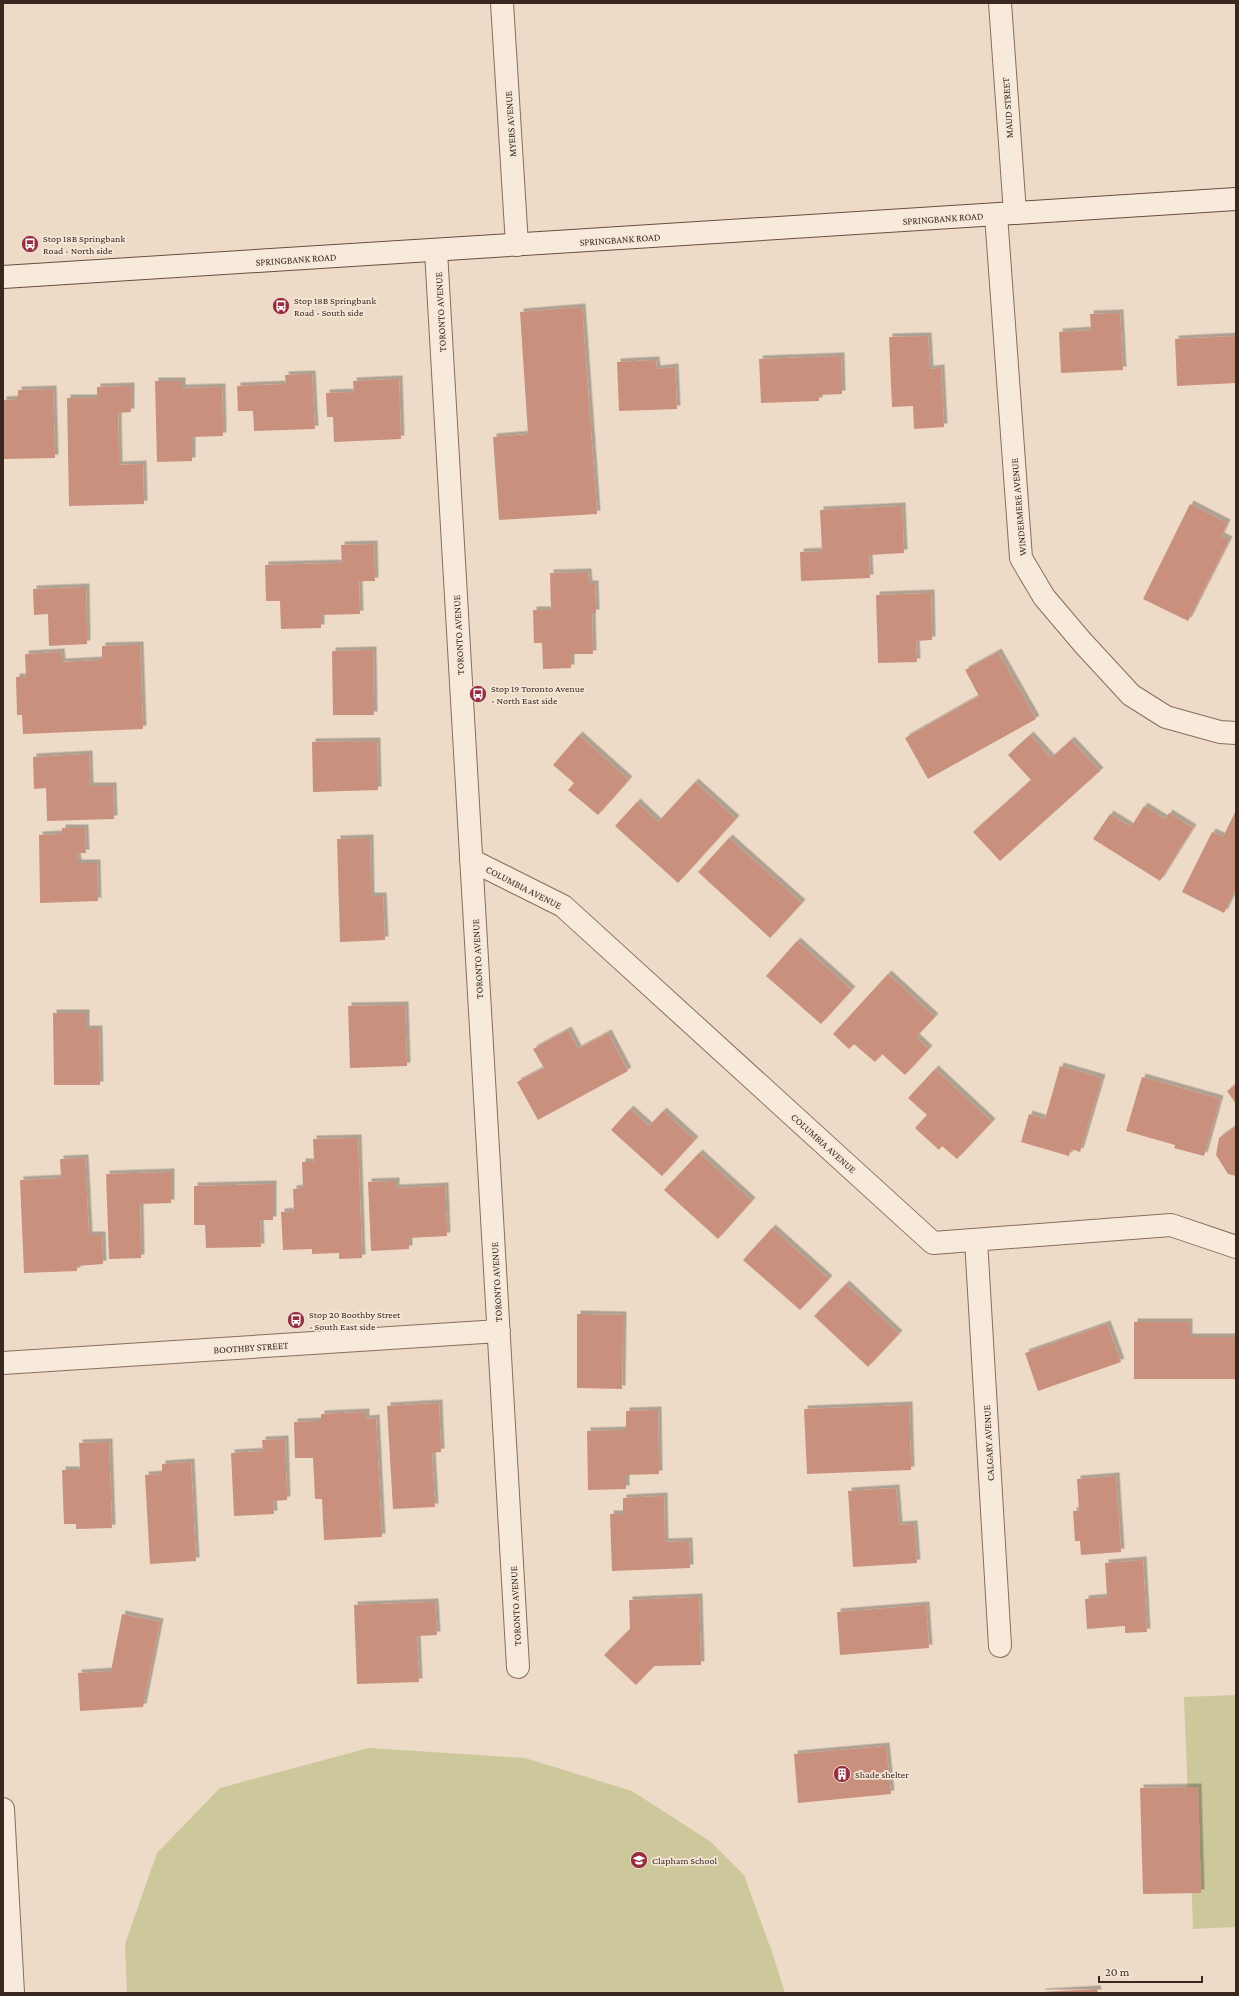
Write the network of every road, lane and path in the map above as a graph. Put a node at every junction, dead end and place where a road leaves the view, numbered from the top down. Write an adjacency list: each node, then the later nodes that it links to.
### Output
1 (502, 3): 5 (street, MYERS AVENUE)
2 (1000, 3): 4 (street, MAUD STREET)
3 (1236, 199): 4 (street, SPRINGBANK ROAD)
4 (1005, 214): 5 (street, SPRINGBANK ROAD); 8 (street, WINDERMERE AVENUE)
5 (517, 245): 6 (street, SPRINGBANK ROAD)
6 (436, 250): 7 (street, SPRINGBANK ROAD); 9 (street, TORONTO AVENUE)
7 (3, 277)
8 (1236, 733)
9 (471, 860): 10 (street, COLUMBIA AVENUE); 12 (street, TORONTO AVENUE)
10 (976, 1240): 11 (street, COLUMBIA AVENUE); 14 (street, CALGARY AVENUE)
11 (1236, 1247)
12 (499, 1331): 13 (street, BOOTHBY STREET); 15 (street, TORONTO AVENUE)
13 (3, 1363)
14 (1000, 1646)
15 (518, 1667)
16 (3, 1809): 17 (street)
17 (13, 1993)

